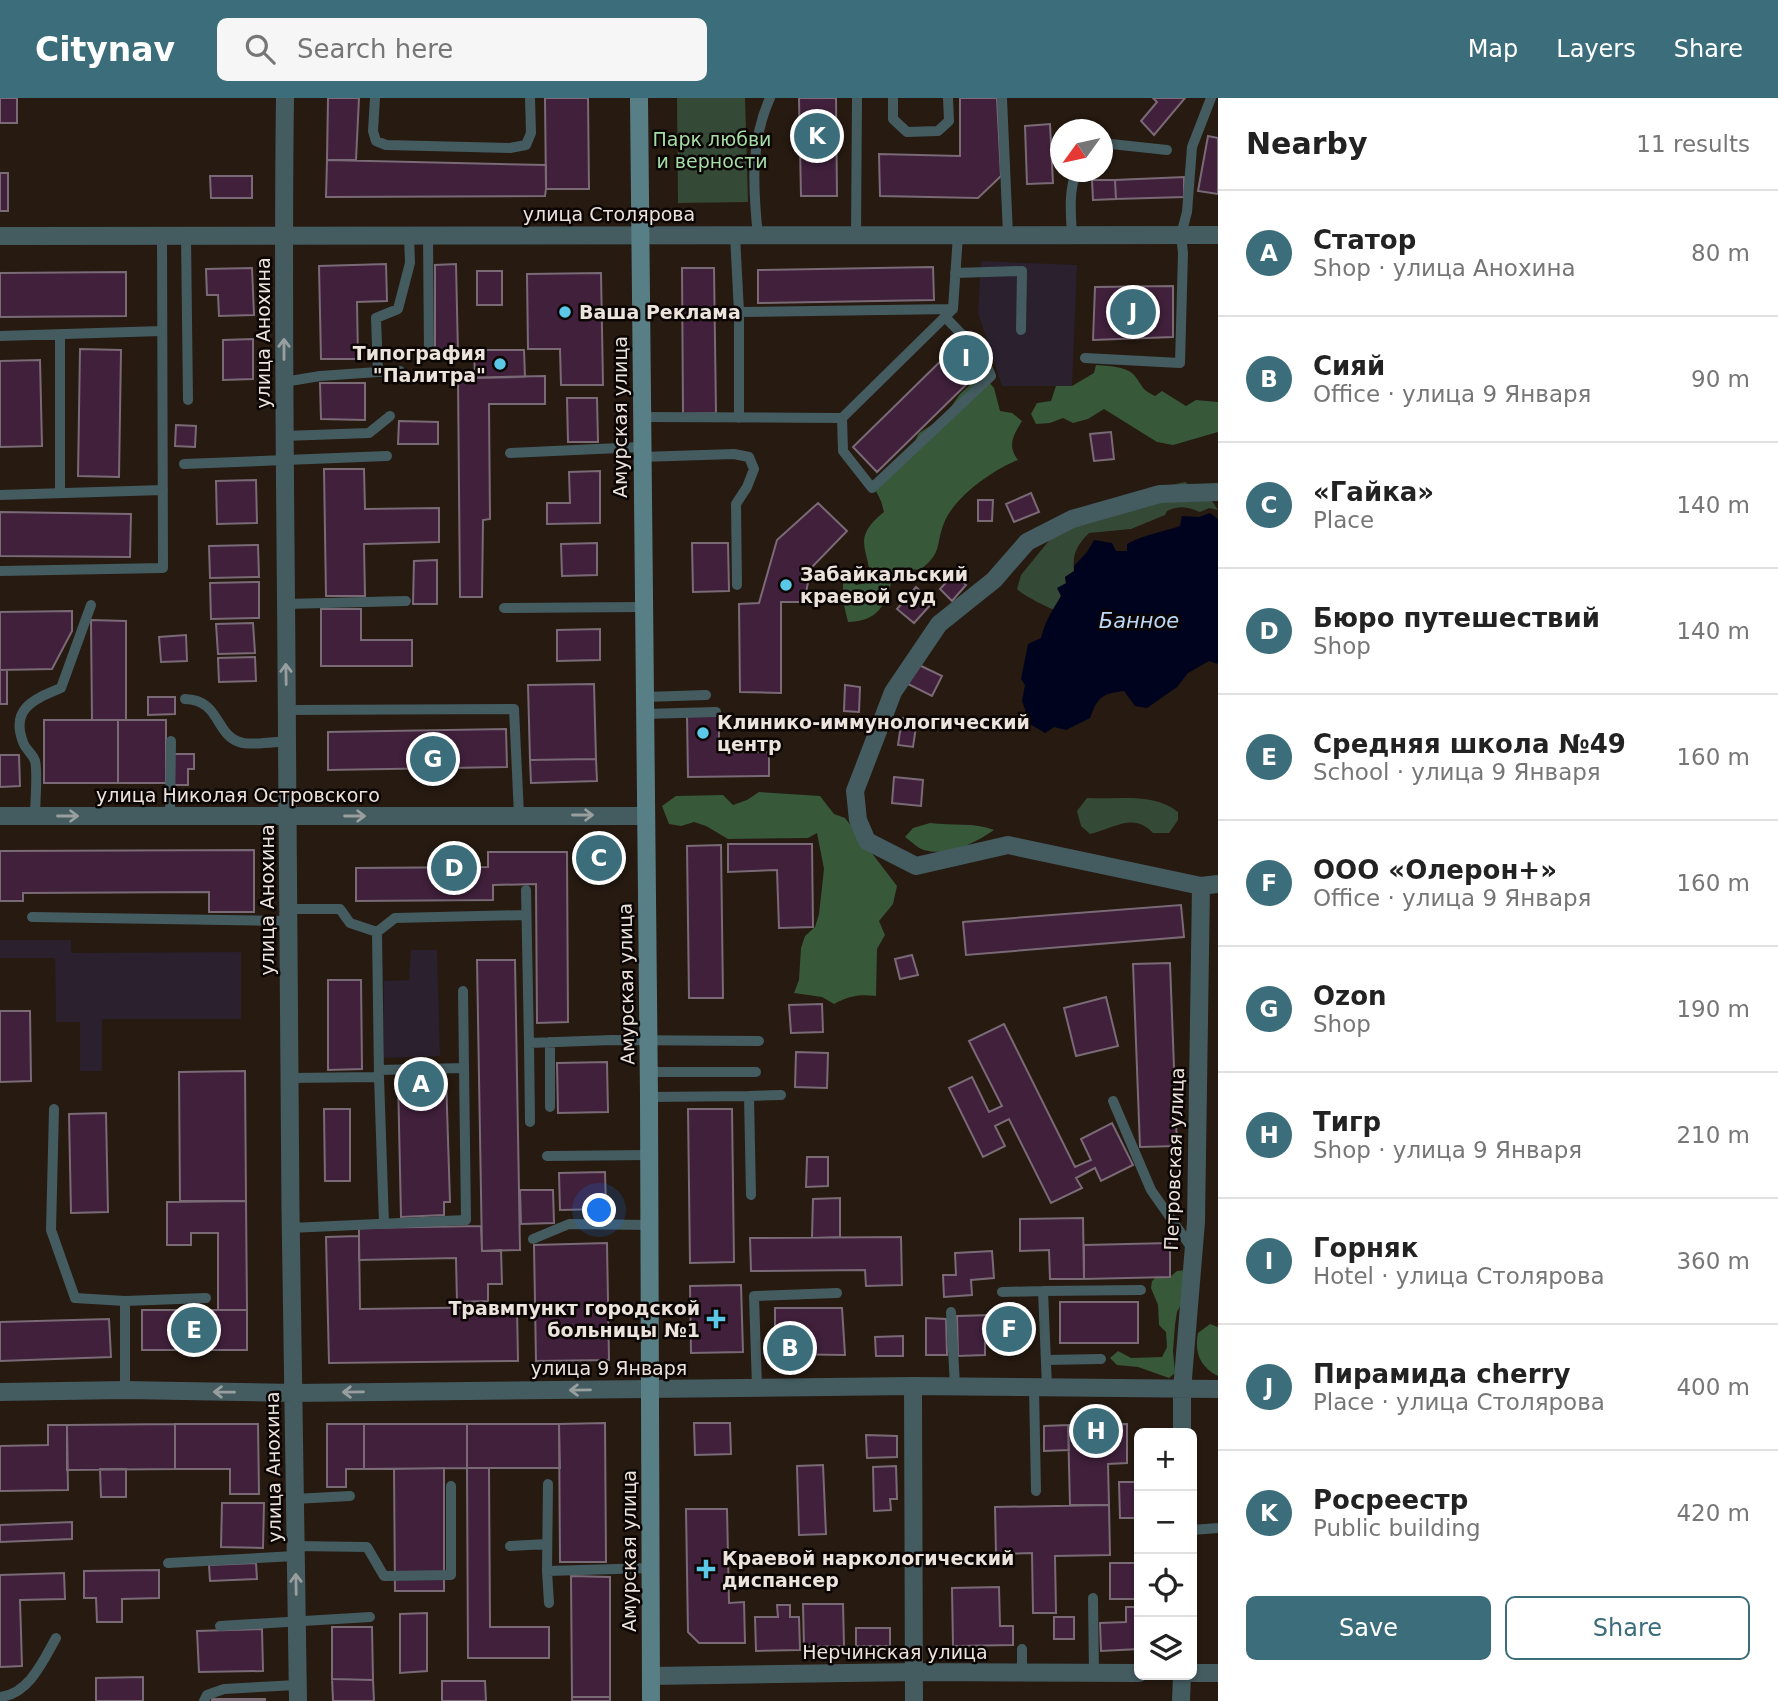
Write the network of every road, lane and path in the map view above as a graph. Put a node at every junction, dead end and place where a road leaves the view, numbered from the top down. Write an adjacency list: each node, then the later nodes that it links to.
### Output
1 (285, 98): 15 (street, улица Анохина)
2 (375, 98): 3 (lane)
3 (530, 98)
4 (639, 98): 27 (main road, Амурская улица)
5 (770, 98): 28 (lane)
6 (857, 98): 19 (lane)
7 (893, 98): 8 (lane)
8 (948, 98)
9 (1002, 98): 14 (lane)
10 (1211, 98): 22 (lane)
11 (1113, 144): 12 (lane)
12 (1167, 150)
13 (1074, 182): 21 (lane)
14 (1008, 234): 20 (street, улица Столярова); 21 (street, улица Столярова)
15 (283, 235): 16 (street, улица Столярова); 26 (street, улица Столярова); 40 (street, улица Анохина, one-way to 15)
16 (410, 235): 17 (street, улица Столярова); 39 (lane)
17 (428, 235): 27 (street, улица Столярова); 36 (lane)
18 (735, 235): 27 (street, улица Столярова); 28 (street, улица Столярова); 30 (lane)
19 (856, 235): 20 (street, улица Столярова); 28 (street, улица Столярова)
20 (958, 235): 29 (lane)
21 (1072, 235): 22 (street, улица Столярова)
22 (1181, 235): 23 (street, улица Столярова); 37 (lane)
23 (1218, 235)
24 (0, 236): 25 (street, улица Столярова)
25 (162, 236): 26 (street, улица Столярова); 33 (lane)
26 (186, 236): 41 (lane)
27 (640, 236): 43 (main road, Амурская улица)
28 (758, 236)
29 (955, 273): 31 (lane); 32 (lane)
30 (739, 312): 31 (lane); 44 (lane)
31 (949, 313): 45 (lane); 45 (lane)
32 (1021, 330)
33 (162, 331): 34 (lane); 52 (lane)
34 (60, 335): 35 (lane); 54 (lane)
35 (0, 336)
36 (429, 355)
37 (1085, 358)
38 (400, 371): 39 (lane)
39 (378, 372): 40 (lane)
40 (284, 382): 46 (street, улица Анохина)
41 (188, 401)
42 (390, 415): 46 (lane)
43 (641, 417): 44 (lane); 47 (main road, Амурская улица)
44 (739, 418): 45 (lane)
45 (842, 418)
46 (284, 436): 50 (street, улица Анохина)
47 (641, 452): 48 (lane); 57 (lane); 61 (main road, Амурская улица)
48 (510, 453)
49 (387, 456): 50 (lane)
50 (284, 460): 51 (lane); 59 (street, улица Анохина)
51 (184, 464)
52 (163, 490): 54 (lane); 56 (lane)
53 (1218, 492): 76 (street)
54 (60, 494): 55 (lane)
55 (0, 495)
56 (0, 571)
57 (737, 585)
58 (406, 601): 59 (lane)
59 (285, 604): 66 (street, улица Анохина, one-way to 59)
60 (91, 606): 72 (lane)
61 (643, 607): 62 (lane); 65 (main road, Амурская улица)
62 (504, 608)
63 (706, 695): 65 (lane)
64 (185, 699): 69 (lane)
65 (645, 706): 67 (lane); 75 (main road, Амурская улица)
66 (287, 710): 69 (street, улица Анохина); 70 (lane)
67 (716, 712)
68 (171, 741): 73 (lane)
69 (287, 741): 74 (street, улица Анохина)
70 (519, 815): 74 (street, улица Николая Островского, one-way to 70); 75 (street, улица Николая Островского, one-way to 75)
71 (0, 816): 72 (street, улица Николая Островского)
72 (34, 816): 73 (street, улица Николая Островского, one-way to 73)
73 (170, 816): 74 (street, улица Николая Островского)
74 (287, 816): 78 (street, улица Анохина)
75 (645, 816): 83 (main road, Амурская улица)
76 (1210, 885): 106 (street, Петровская улица)
77 (526, 890): 79 (lane)
78 (288, 915): 80 (lane); 81 (lane); 91 (street, улица Анохина)
79 (525, 915): 81 (lane); 86 (lane)
80 (32, 917)
81 (377, 932): 90 (lane)
82 (464, 991): 87 (lane)
83 (648, 1040): 84 (lane); 85 (lane); 88 (main road, Амурская улица)
84 (758, 1041)
85 (550, 1042): 86 (lane); 96 (lane)
86 (529, 1043): 98 (lane)
87 (464, 1068): 90 (lane); 102 (lane)
88 (649, 1072): 89 (lane); 93 (main road, Амурская улица)
89 (756, 1072)
90 (379, 1074): 91 (lane); 102 (lane)
91 (289, 1078): 104 (street, улица Анохина)
92 (781, 1095): 94 (lane)
93 (649, 1097): 94 (lane); 99 (main road, Амурская улица)
94 (749, 1097): 101 (lane)
95 (1114, 1101): 106 (lane)
96 (550, 1107)
97 (54, 1110): 112 (lane)
98 (530, 1122)
99 (649, 1154): 100 (lane); 103 (main road, Амурская улица)
100 (547, 1156)
101 (751, 1195)
102 (384, 1224): 104 (lane)
103 (649, 1225): 105 (lane); 120 (main road, Амурская улица)
104 (290, 1228): 125 (street, улица Анохина)
105 (533, 1238)
106 (1193, 1251): 123 (street, Петровская улица)
107 (1141, 1290): 108 (lane)
108 (1043, 1291): 109 (lane); 115 (lane)
109 (1002, 1292)
110 (837, 1293): 118 (lane)
111 (206, 1298): 112 (lane)
112 (125, 1301): 122 (lane)
113 (951, 1312): 117 (lane)
114 (1101, 1359): 115 (lane)
115 (1046, 1360): 119 (lane)
116 (913, 1385): 117 (street, улица 9 Января); 118 (street, улица 9 Января); 147 (street)
117 (955, 1386): 119 (street, улица 9 Января)
118 (757, 1387): 120 (street, улица 9 Января)
119 (1040, 1387): 123 (street, улица 9 Января); 129 (lane)
120 (648, 1388): 125 (street, улица 9 Января, one-way to 125); 138 (main road, Амурская улица)
121 (1218, 1389): 123 (street, улица 9 Января)
122 (125, 1390): 124 (street, улица 9 Января); 125 (street, улица 9 Января, one-way to 122)
123 (1182, 1390): 126 (street, Петровская улица)
124 (0, 1392)
125 (293, 1393): 131 (street, улица Анохина)
126 (1182, 1428)
127 (548, 1484): 134 (lane)
128 (451, 1486): 136 (lane)
129 (1036, 1491)
130 (349, 1496): 131 (lane)
131 (294, 1499): 136 (street, улица Анохина)
132 (1218, 1528): 133 (lane)
133 (1197, 1530)
134 (547, 1544): 135 (lane); 139 (lane)
135 (510, 1546)
136 (295, 1551): 137 (lane); 143 (street, улица Анохина, one-way to 136)
137 (168, 1563)
138 (650, 1568): 139 (lane); 153 (main road, Амурская улица)
139 (547, 1571): 141 (lane)
140 (1093, 1598): 149 (lane)
141 (549, 1603)
142 (370, 1617): 143 (lane)
143 (296, 1623): 144 (lane); 155 (street, улица Анохина)
144 (220, 1626)
145 (56, 1638): 156 (lane)
146 (1022, 1648): 148 (lane)
147 (916, 1672): 148 (street, Нерчинская улица); 153 (street, Нерчинская улица); 159 (street)
148 (1022, 1672): 149 (street, Нерчинская улица)
149 (1094, 1673): 150 (street, Нерчинская улица)
150 (1134, 1673)
151 (1218, 1673): 152 (street)
152 (1197, 1674)
153 (651, 1676): 158 (main road, Амурская улица)
154 (1182, 1680): 160 (street)
155 (298, 1693): 157 (lane)
156 (0, 1697)
157 (204, 1701)
158 (651, 1701)
159 (914, 1701)
160 (1181, 1701)

